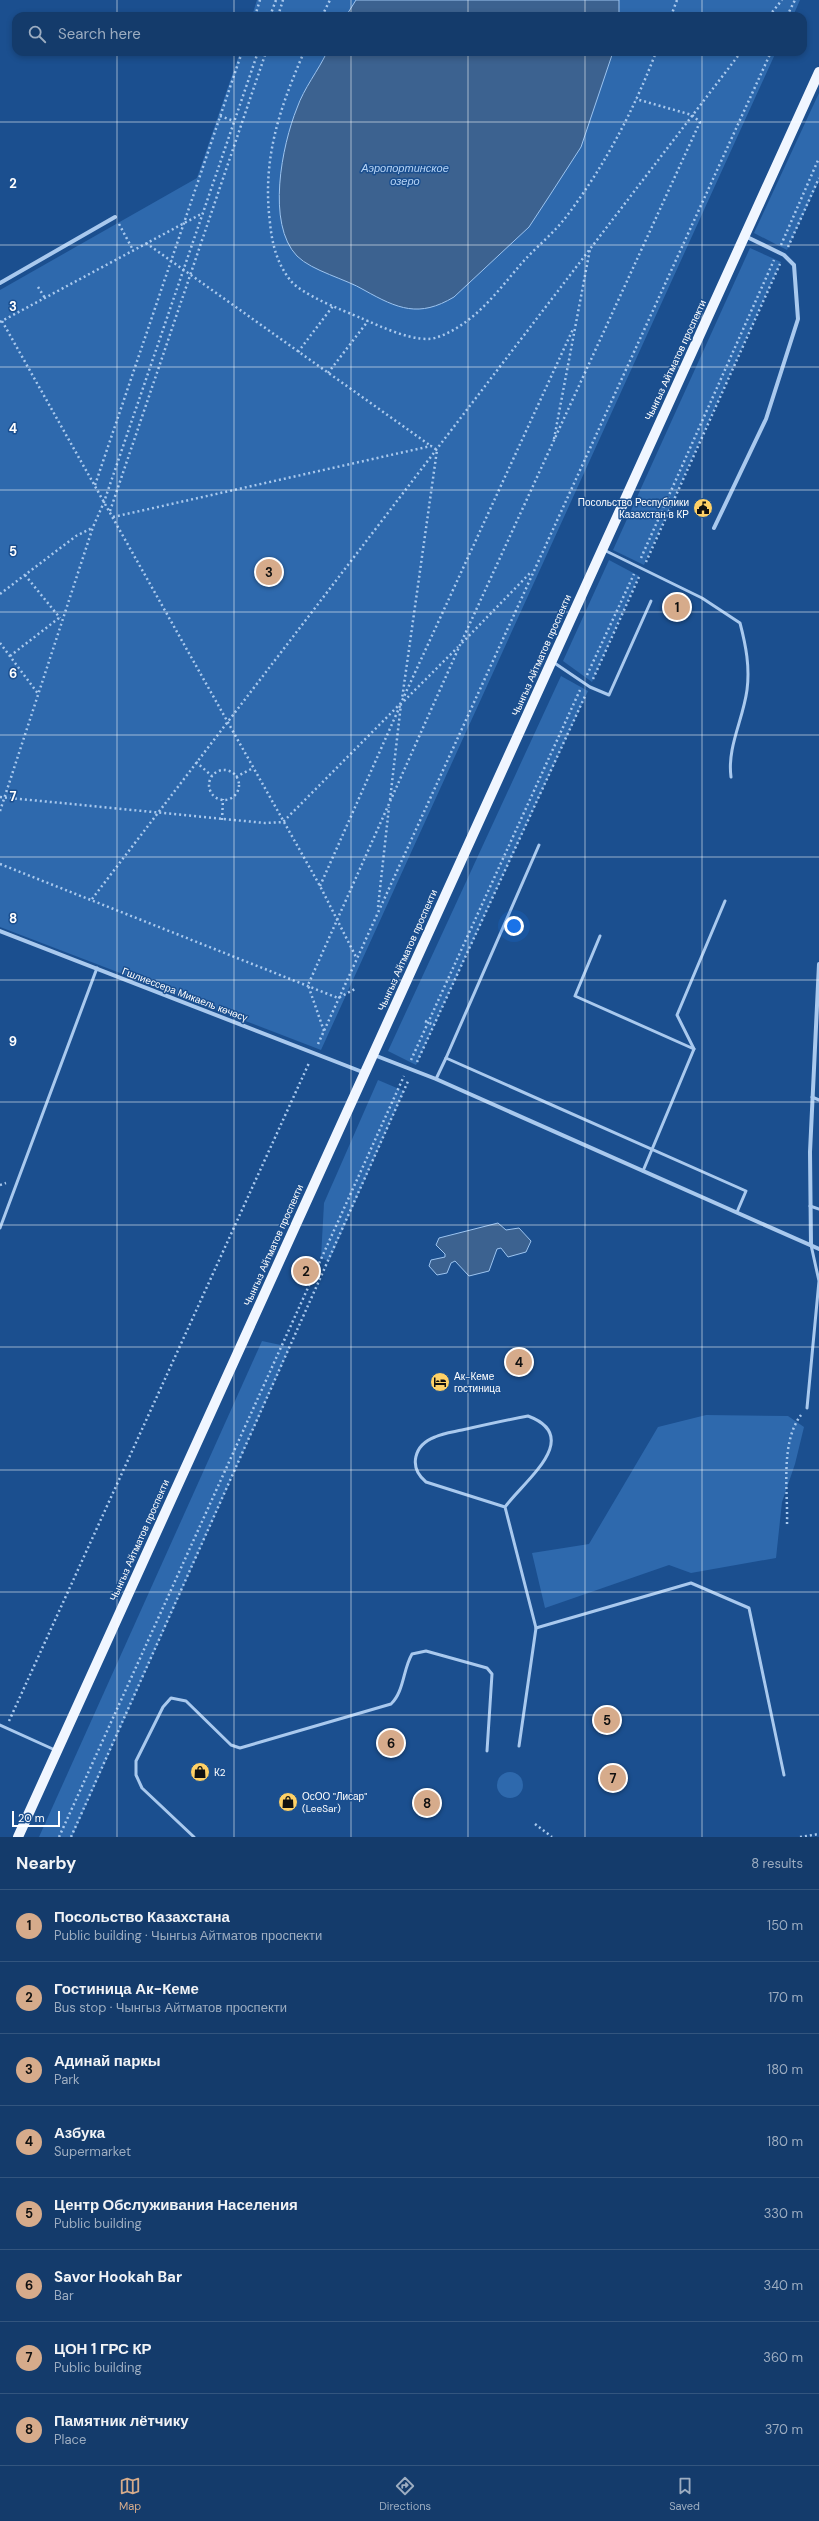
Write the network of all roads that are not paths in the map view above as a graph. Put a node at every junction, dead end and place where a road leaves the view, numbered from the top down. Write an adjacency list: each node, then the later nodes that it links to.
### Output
1 (819, 72): 3 (main road, Чынгыз Айтматов проспекти)
2 (115, 217): 4 (street)
3 (745, 236): 5 (street); 6 (main road, Чынгыз Айтматов проспекти)
4 (0, 283)
5 (714, 528)
6 (602, 550): 8 (main road, Чынгыз Айтматов проспекти); 9 (lane)
7 (651, 601): 8 (lane)
8 (552, 661): 18 (main road, Чынгыз Айтматов проспекти)
9 (731, 777)
10 (539, 845): 19 (lane)
11 (725, 901): 17 (lane)
12 (0, 931): 15 (street, Гшлиессера Микаель көчөсү)
13 (600, 936): 17 (lane)
14 (819, 964): 16 (street)
15 (97, 968): 20 (street, Гшлиессера Микаель көчөсү); 29 (lane)
16 (819, 970): 22 (street)
17 (694, 1049): 24 (lane)
18 (373, 1055): 20 (main road, Чынгыз Айтматов проспекти); 21 (street)
19 (446, 1058): 21 (lane); 24 (lane)
20 (365, 1073): 37 (main road, Чынгыз Айтматов проспекти)
21 (436, 1079): 25 (street)
22 (812, 1097): 23 (lane); 26 (street)
23 (819, 1100)
24 (651, 1149): 25 (lane); 28 (lane)
25 (642, 1171): 28 (street)
26 (810, 1206): 27 (lane); 30 (street)
27 (819, 1209)
28 (737, 1212): 30 (street)
29 (0, 1228)
30 (811, 1245): 31 (street); 32 (lane)
31 (819, 1248)
32 (807, 1408)
33 (504, 1507): 33 (lane); 34 (lane)
34 (536, 1628): 36 (lane); 39 (lane)
35 (0, 1725): 37 (lane)
36 (519, 1746)
37 (57, 1751): 40 (main road, Чынгыз Айтматов проспекти)
38 (487, 1751): 41 (lane)
39 (784, 1775)
40 (18, 1837)
41 (194, 1837)

